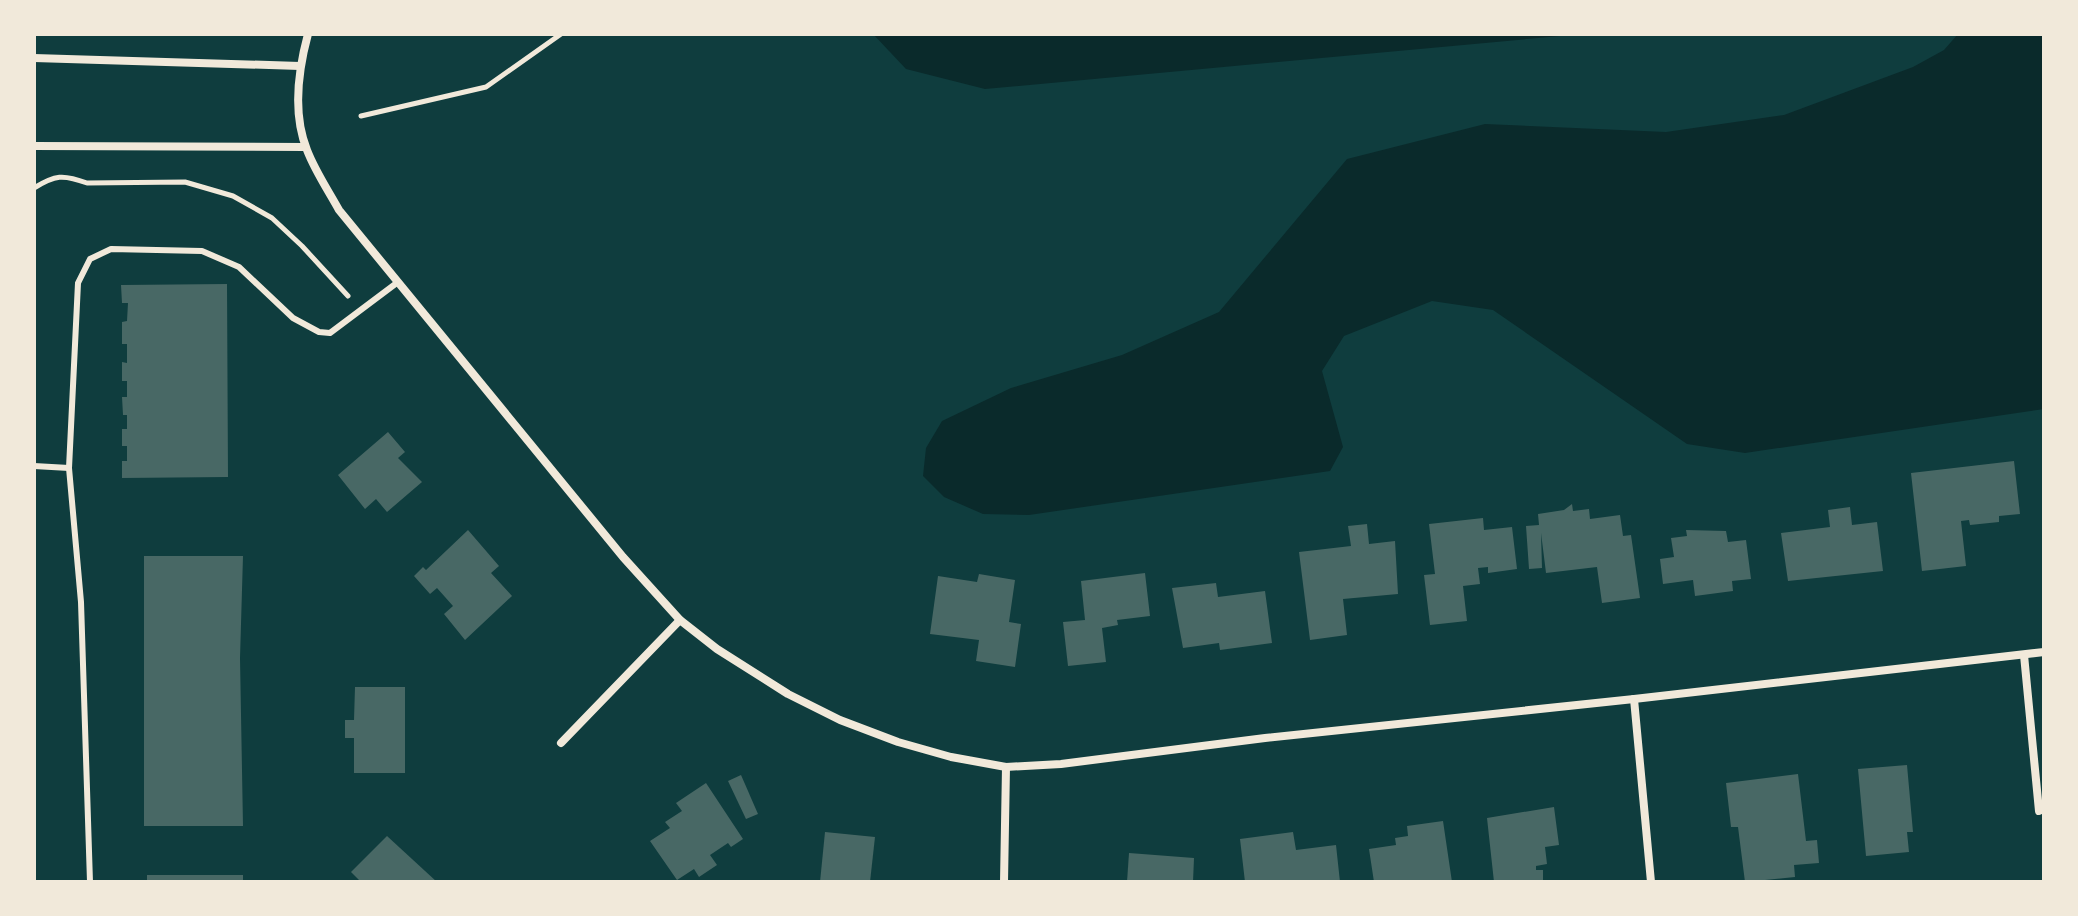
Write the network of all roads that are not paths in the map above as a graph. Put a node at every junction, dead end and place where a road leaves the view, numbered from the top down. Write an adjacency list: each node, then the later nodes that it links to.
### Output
1 (308, 34): 3 (street)
2 (34, 58): 3 (street)
3 (300, 66): 5 (street)
4 (34, 146): 5 (street)
5 (305, 147): 6 (street)
6 (398, 282): 8 (lane); 9 (street)
7 (34, 466): 8 (lane)
8 (69, 468): 16 (lane)
9 (680, 620): 13 (street); 14 (street)
10 (2044, 652): 11 (street)
11 (2024, 655): 12 (street); 15 (street)
12 (1634, 699): 14 (street); 18 (street)
13 (561, 743)
14 (1006, 767): 17 (street)
15 (2039, 811)
16 (90, 882)
17 (1004, 882)
18 (1651, 882)

